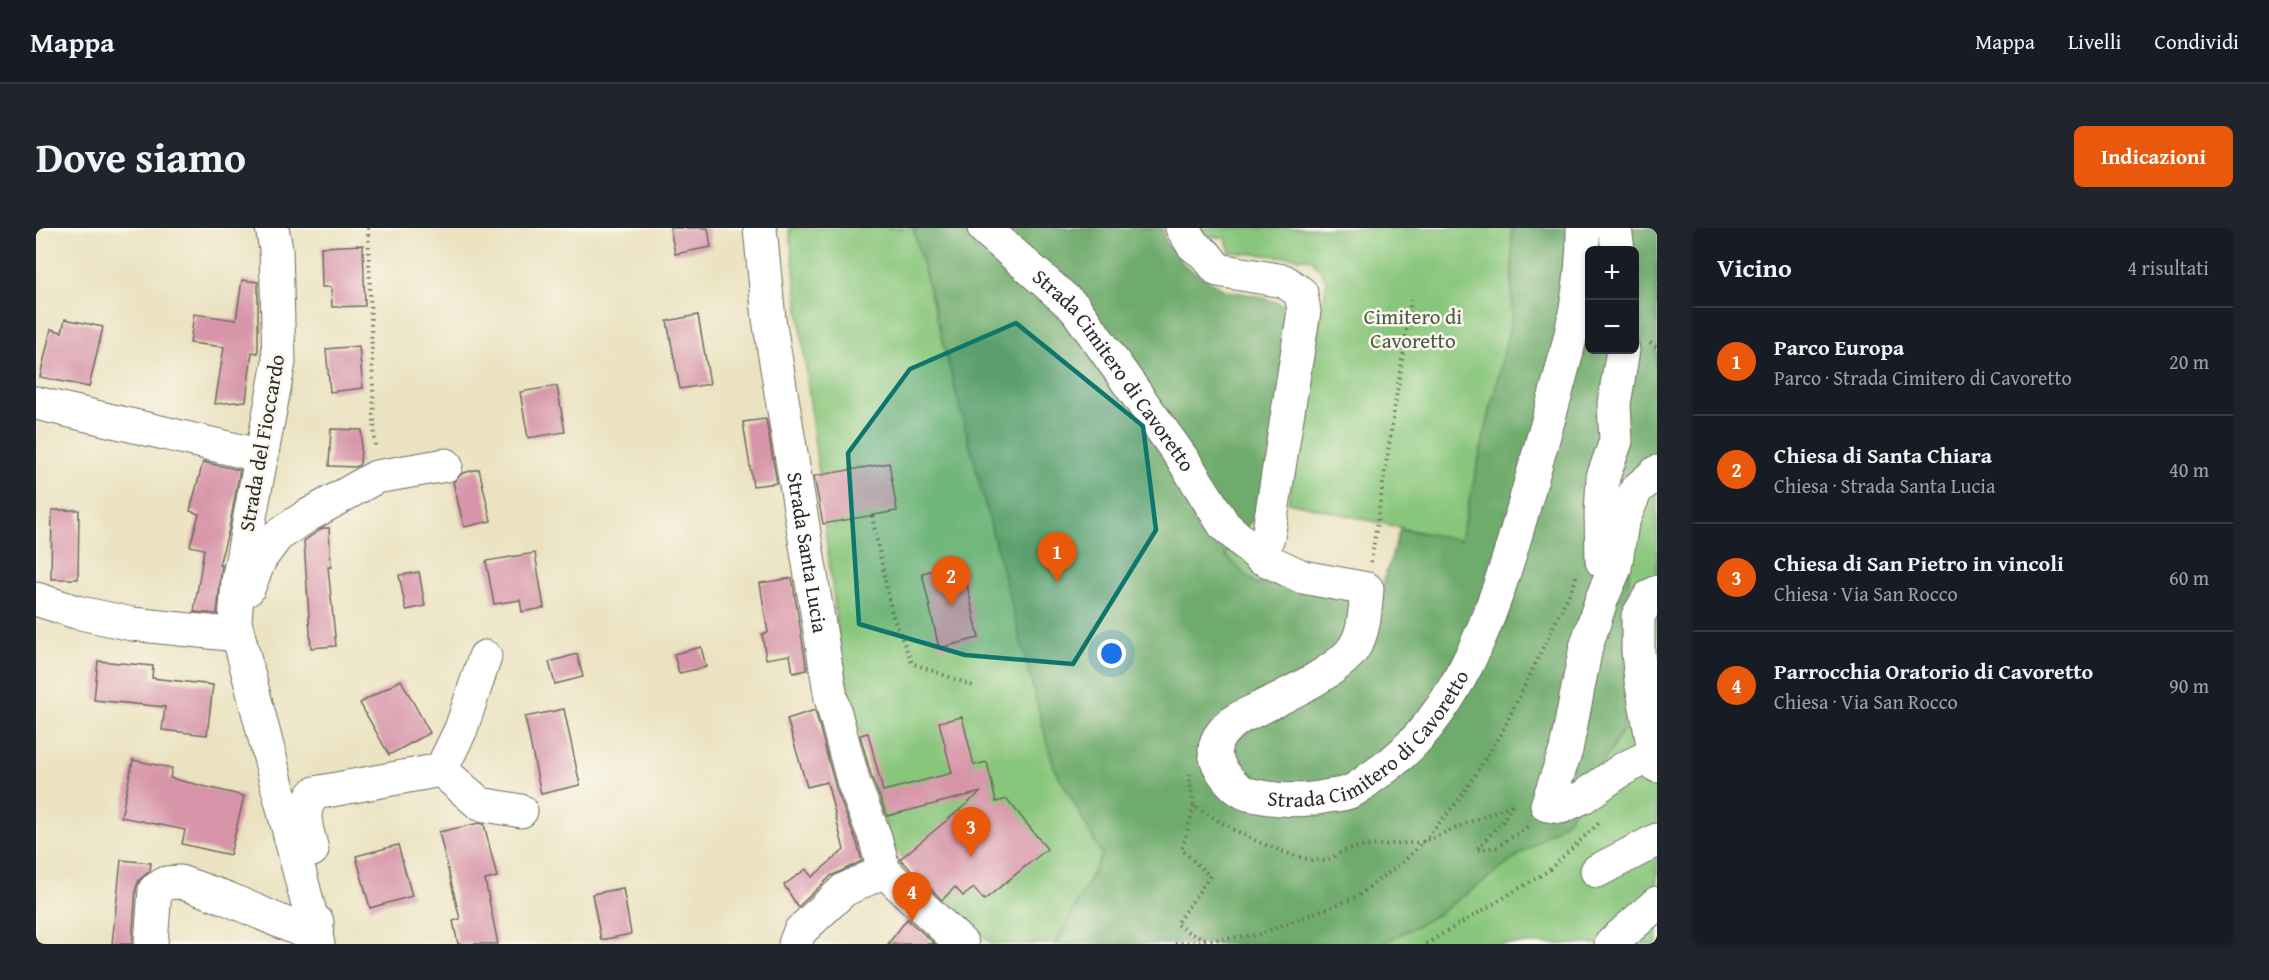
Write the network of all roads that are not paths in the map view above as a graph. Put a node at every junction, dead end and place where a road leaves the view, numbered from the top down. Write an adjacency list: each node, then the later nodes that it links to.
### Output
1 (272, 228): 10 (street, Strada del Fioccardo)
2 (760, 228): 23 (street, Strada Santa Lucia)
3 (984, 228): 13 (street, Strada Cimitero di Cavoretto)
4 (1182, 228): 13 (street)
5 (1583, 228): 13 (street, Strada Cimitero di Cavoretto)
6 (1615, 228): 7 (street)
7 (1617, 246)
8 (1622, 354): 14 (street)
9 (36, 403): 10 (street)
10 (262, 456): 17 (street, Strada del Fioccardo)
11 (446, 465): 17 (street, Strada del Fioccardo)
12 (1657, 472): 14 (street)
13 (1260, 557)
14 (1602, 598): 19 (street)
15 (36, 599): 17 (street)
16 (1652, 606): 19 (street)
17 (236, 629): 26 (street, Strada del Fioccardo)
18 (485, 657): 20 (street)
19 (1656, 765)
20 (441, 770): 21 (street); 26 (street)
21 (521, 812)
22 (1657, 840): 24 (street)
23 (884, 871): 28 (street); 29 (street)
24 (1598, 871)
25 (1657, 903): 30 (street)
26 (317, 941): 27 (street)
27 (151, 944)
28 (795, 944)
29 (962, 944)
30 (1611, 944)

